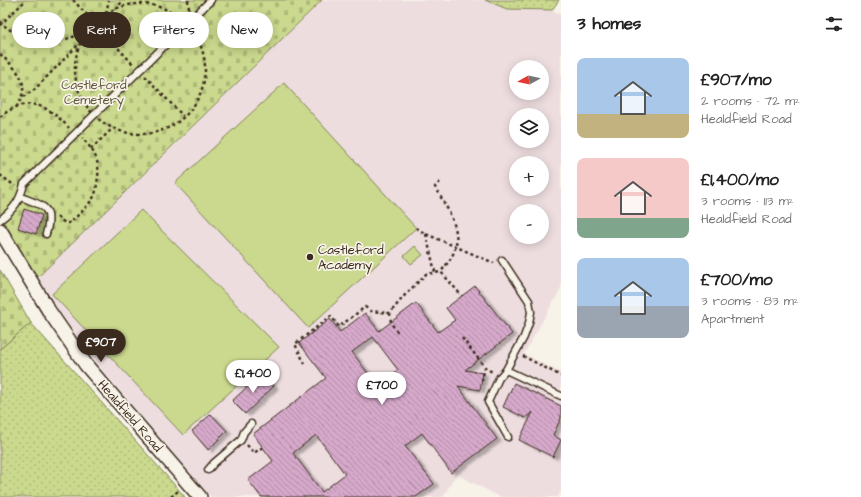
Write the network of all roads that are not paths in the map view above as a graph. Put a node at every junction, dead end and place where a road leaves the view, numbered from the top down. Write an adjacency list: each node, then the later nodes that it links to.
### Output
1 (211, 0): 2 (lane)
2 (22, 194): 3 (lane); 5 (lane)
3 (0, 220)
4 (0, 230): 12 (street, Healdfield Road)
5 (46, 234)
6 (501, 262): 7 (lane)
7 (506, 370): 8 (lane); 10 (lane)
8 (561, 396)
9 (250, 424): 11 (lane)
10 (508, 437)
11 (208, 470)
12 (200, 497)

